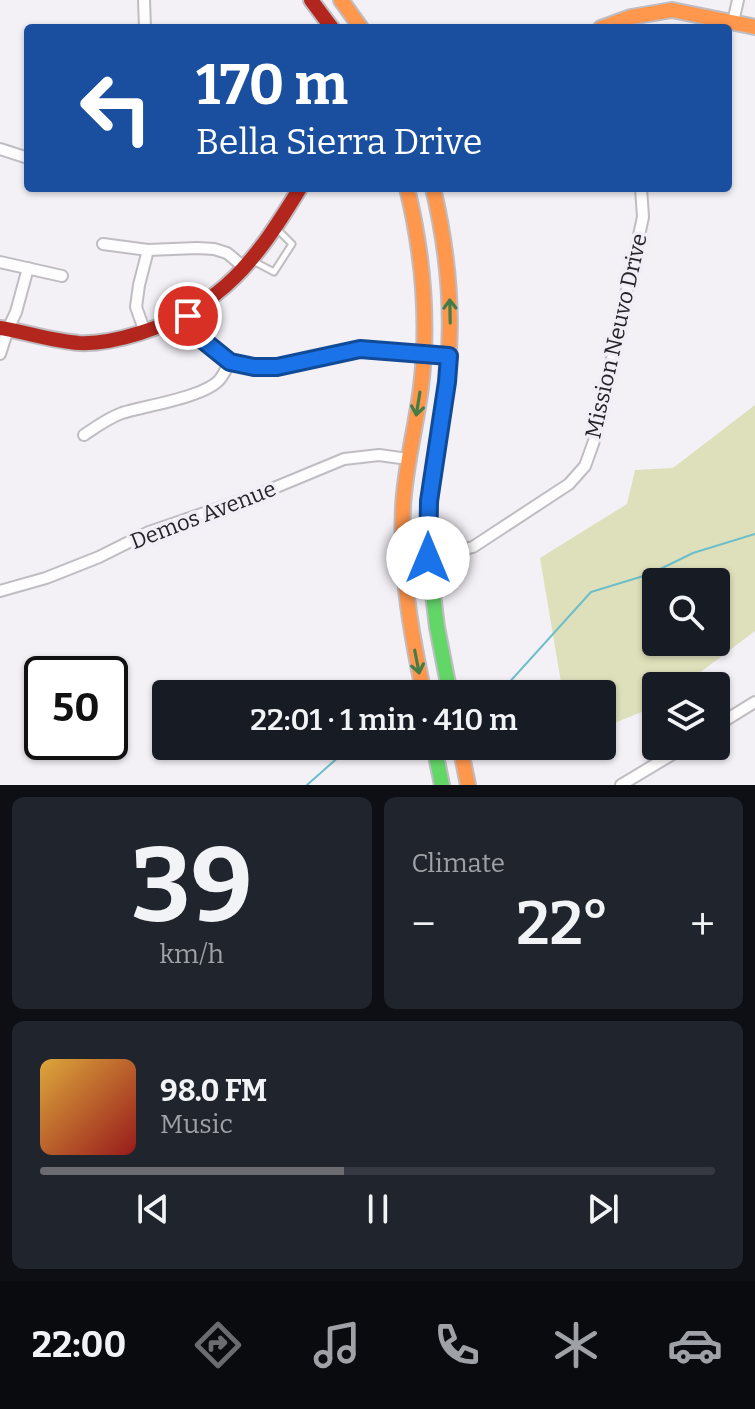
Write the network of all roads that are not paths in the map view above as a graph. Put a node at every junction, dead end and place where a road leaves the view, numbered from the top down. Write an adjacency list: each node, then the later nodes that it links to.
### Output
1 (144, 0): 6 (street)
2 (311, 0): 7 (main road)
3 (341, 0): 8 (main road)
4 (738, 0): 5 (street)
5 (733, 22): 9 (main road); 10 (main road)
6 (145, 24)
7 (329, 24)
8 (358, 24)
9 (612, 24)
10 (755, 27)
11 (0, 149): 12 (street)
12 (24, 157)
13 (298, 192): 17 (main road)
14 (408, 192): 28 (main road)
15 (434, 192): 29 (main road, one-way to 15)
16 (641, 192): 34 (street, Mission Neuvo Drive)
17 (276, 229): 21 (main road); 21 (lane)
18 (103, 244): 19 (street)
19 (148, 250): 21 (street); 26 (street)
20 (0, 262): 22 (street)
21 (249, 264): 24 (main road)
22 (28, 268): 23 (street); 25 (street)
23 (62, 276)
24 (188, 316): 26 (main road); 30 (street)
25 (4, 328): 26 (main road); 27 (street)
26 (145, 332)
27 (0, 354)
28 (423, 354): 29 (street); 30 (street); 32 (main road, one-way to 32)
29 (449, 356): 34 (main road)
30 (230, 362): 31 (street)
31 (84, 435)
32 (408, 459): 33 (main road); 35 (street, Demos Avenue)
33 (403, 558): 34 (street, Mission Neuvo Drive); 36 (main road, one-way to 36)
34 (428, 558): 37 (main road)
35 (0, 591)
36 (421, 680)
37 (447, 680)
38 (755, 702): 39 (street)
39 (730, 717)
40 (437, 760): 43 (main road)
41 (463, 760): 44 (main road)
42 (663, 760): 45 (street)
43 (442, 785)
44 (468, 785)
45 (621, 785)

